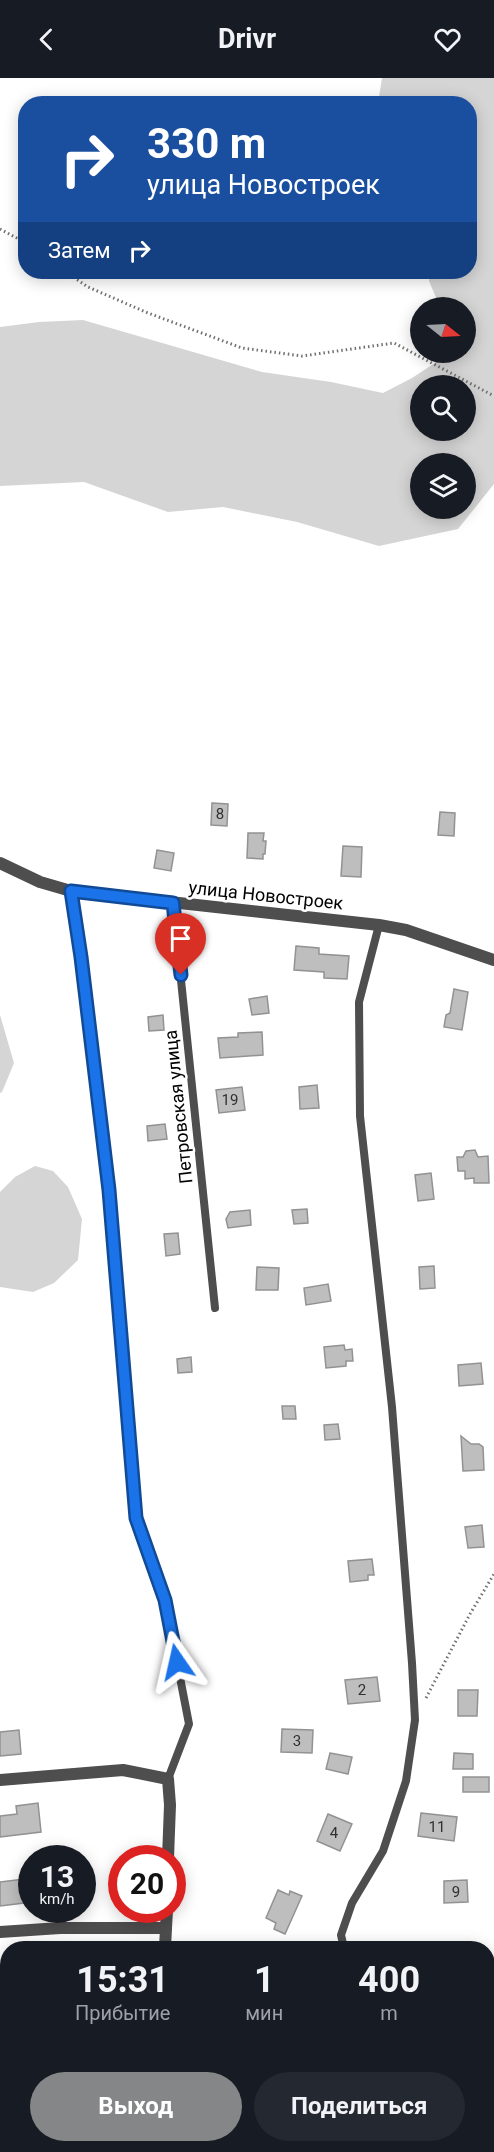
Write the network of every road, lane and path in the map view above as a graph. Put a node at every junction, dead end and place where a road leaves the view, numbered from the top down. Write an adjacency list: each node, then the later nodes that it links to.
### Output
1 (0, 229): 2 (path)
2 (18, 239)
3 (76, 279): 4 (path)
4 (494, 396)
5 (0, 863): 6 (street, улица Новостроек)
6 (71, 891): 7 (street, улица Новостроек); 13 (lane)
7 (173, 903): 8 (street, улица Новостроек); 10 (lane, Петровская улица)
8 (379, 925): 9 (street, улица Новостроек); 12 (lane)
9 (494, 960)
10 (215, 1308)
11 (494, 1574): 12 (path)
12 (415, 1720): 20 (lane)
13 (168, 1779): 14 (street); 15 (street)
14 (0, 1780)
15 (168, 1845)
16 (166, 1923): 17 (street)
17 (166, 1928): 18 (street); 19 (street)
18 (0, 1932)
19 (165, 1941)
20 (342, 1941)

